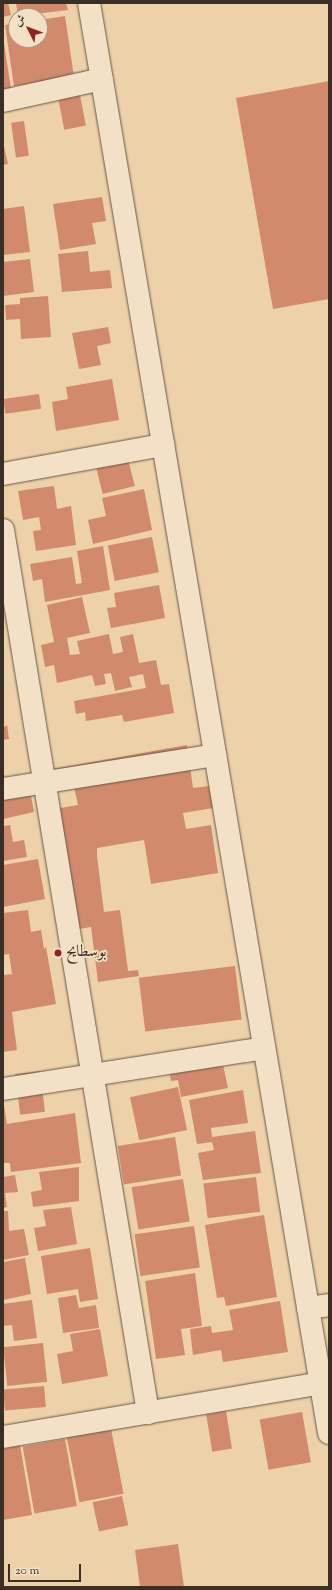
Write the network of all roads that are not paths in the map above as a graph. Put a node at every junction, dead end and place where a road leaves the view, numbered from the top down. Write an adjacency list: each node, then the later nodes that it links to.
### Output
1 (89, 3): 2 (street)
2 (102, 79): 3 (street); 4 (street)
3 (3, 101)
4 (163, 445): 5 (street); 7 (street)
5 (3, 474)
6 (3, 530): 8 (street)
7 (215, 755): 8 (street); 10 (street)
8 (44, 782): 9 (street); 11 (street)
9 (3, 789)
10 (264, 1048): 11 (street); 13 (street)
11 (92, 1075): 12 (street); 15 (street)
12 (3, 1089)
13 (319, 1306): 14 (street)
14 (321, 1384): 15 (street); 16 (street)
15 (148, 1413): 17 (street)
16 (329, 1433)
17 (3, 1437)

